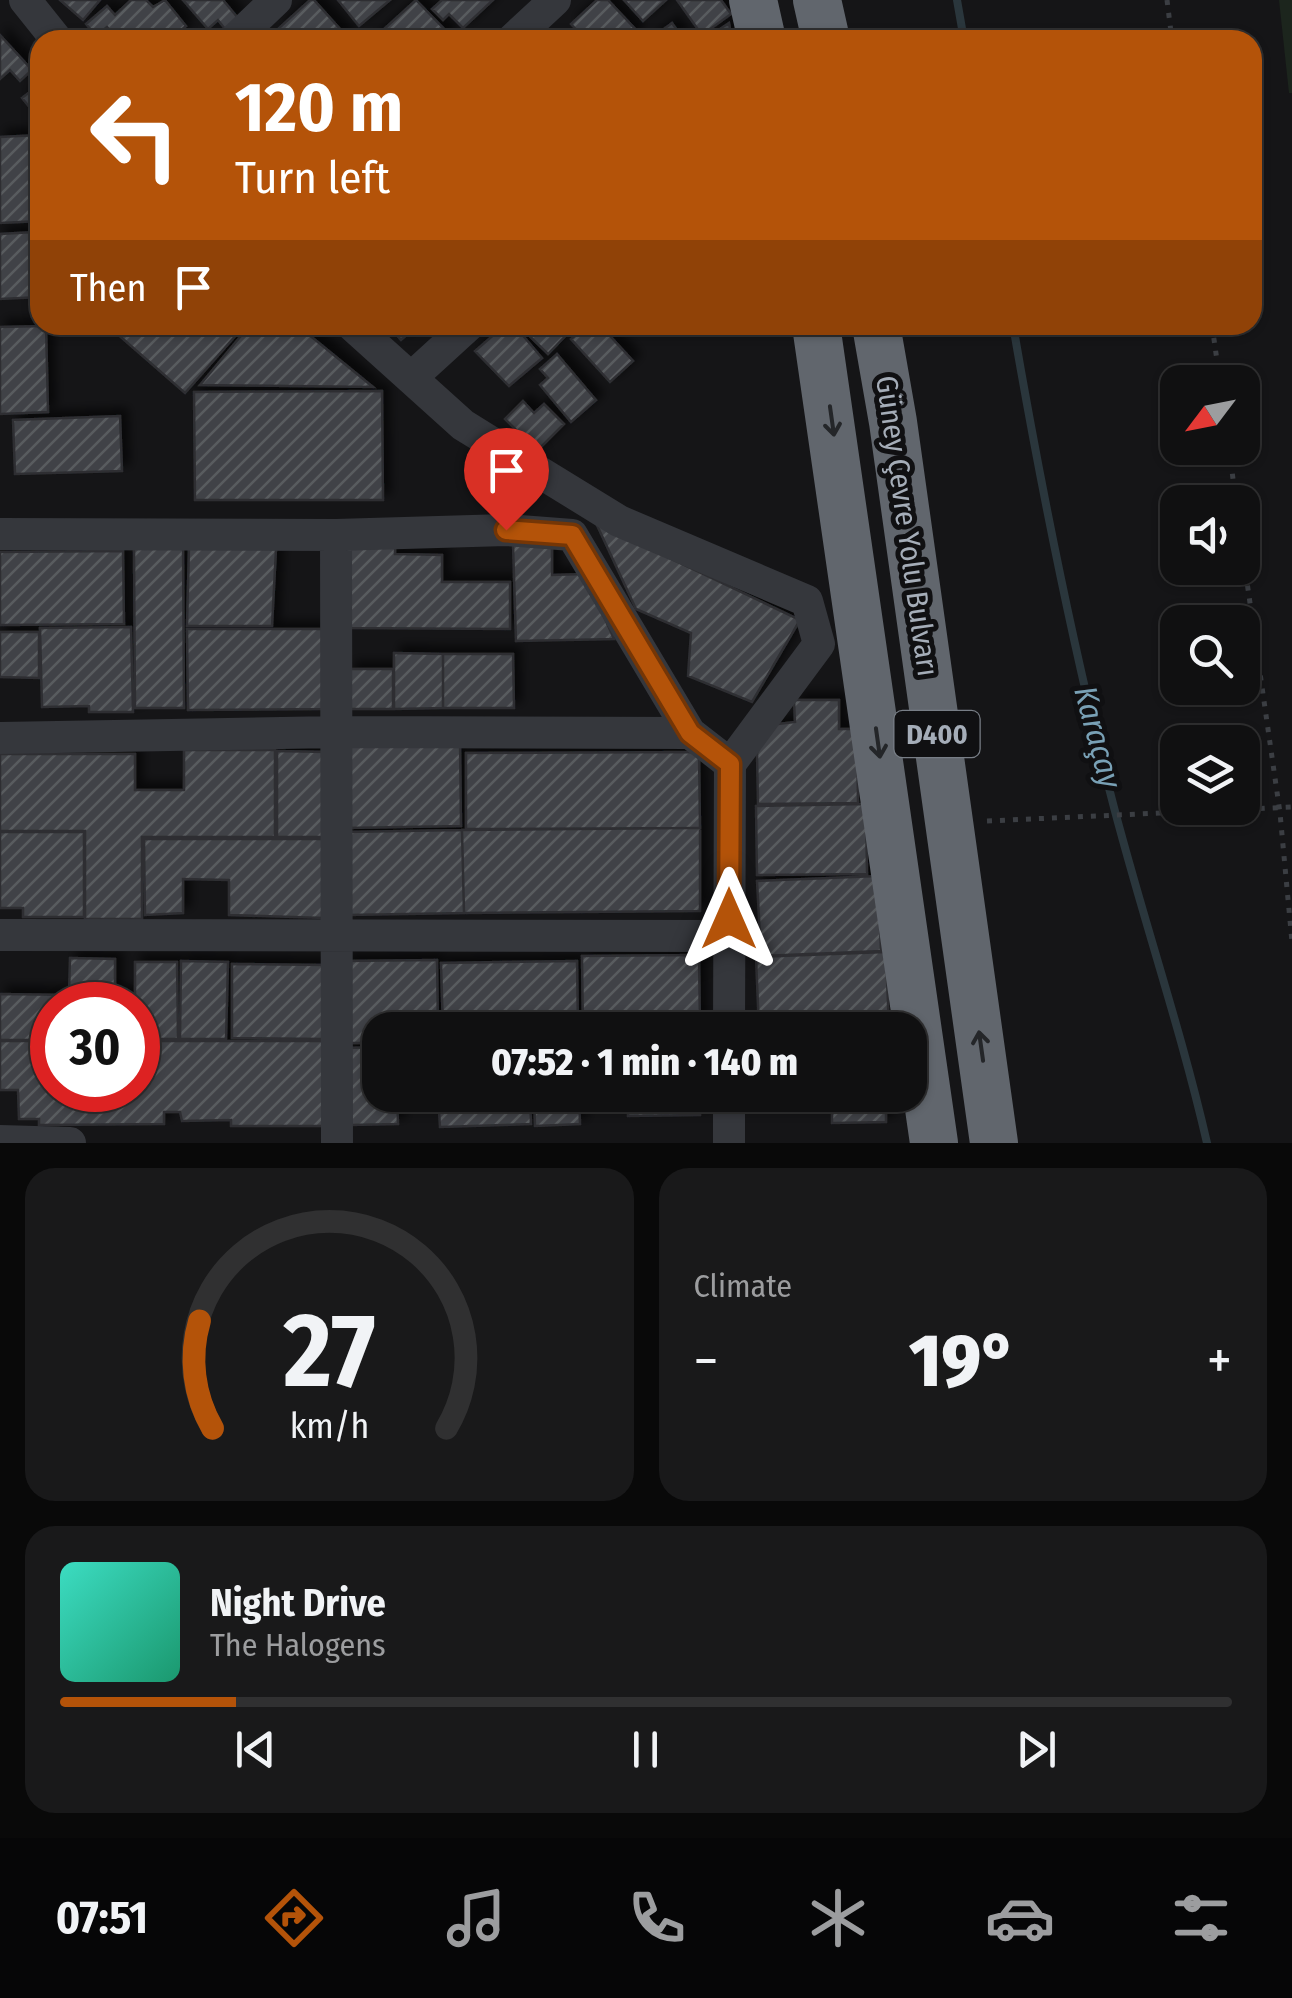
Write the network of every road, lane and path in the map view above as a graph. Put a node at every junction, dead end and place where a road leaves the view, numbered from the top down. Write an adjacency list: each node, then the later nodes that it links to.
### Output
1 (25, 0): 7 (street)
2 (276, 0): 8 (street)
3 (555, 0): 9 (street)
4 (753, 0): 10 (highway)
5 (817, 0): 11 (highway)
6 (1167, 0): 12 (path)
7 (49, 30)
8 (244, 30)
9 (523, 30)
10 (760, 30)
11 (824, 30)
12 (1171, 30)
13 (363, 335): 19 (street)
14 (458, 335): 19 (street)
15 (817, 335): 39 (highway, Güney Çevre Yolu Bulvarı / D400, one-way to 39)
16 (878, 335): 40 (highway, Güney Çevre Yolu Bulvarı / D400, one-way to 16)
17 (1213, 335): 18 (path)
18 (1218, 365)
19 (411, 378): 26 (street)
20 (0, 534): 21 (street)
21 (336, 535): 23 (street); 24 (street)
22 (1247, 585): 32 (path)
23 (336, 732): 24 (street); 25 (street); 29 (street)
24 (690, 733): 26 (street)
25 (0, 738)
26 (730, 764): 31 (street)
27 (1292, 807): 28 (path, bridge)
28 (987, 821)
29 (336, 934): 30 (street); 31 (street); 37 (street)
30 (0, 935)
31 (729, 936): 33 (street)
32 (1292, 942)
33 (729, 1012)
34 (729, 1112): 38 (street)
35 (0, 1141): 36 (street)
36 (70, 1143)
37 (337, 1143)
38 (729, 1143)
39 (934, 1143)
40 (994, 1143)

